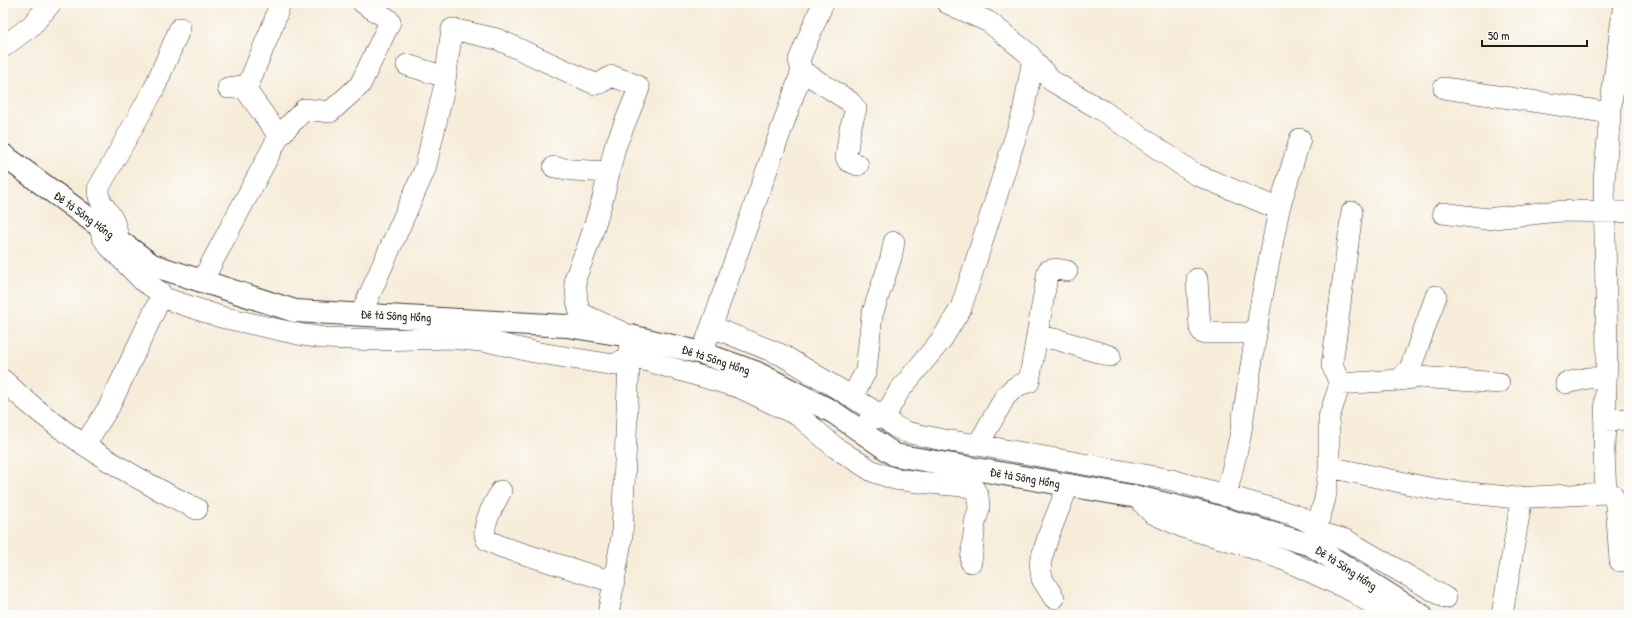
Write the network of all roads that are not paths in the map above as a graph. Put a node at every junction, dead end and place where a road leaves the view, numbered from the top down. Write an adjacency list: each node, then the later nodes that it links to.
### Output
1 (51, 3): 8 (street)
2 (280, 3): 15 (street)
3 (363, 3): 15 (street)
4 (823, 3): 11 (street)
5 (947, 3): 9 (street)
6 (1624, 3): 14 (street)
7 (180, 28): 27 (street)
8 (3, 47)
9 (1033, 59): 21 (street); 51 (street)
10 (407, 65): 12 (street)
11 (802, 71): 18 (street); 35 (street)
12 (445, 77): 20 (street); 34 (street)
13 (1444, 88): 14 (street)
14 (1611, 113): 22 (street)
15 (279, 136): 31 (street)
16 (1300, 139): 21 (street)
17 (3, 155): 26 (main road, Đê tả Sông Hồng)
18 (858, 165)
19 (554, 167): 20 (street)
20 (609, 172): 38 (street)
21 (1279, 209): 36 (street)
22 (1605, 211): 24 (street); 25 (street); 41 (street)
23 (1352, 212): 47 (street)
24 (1629, 212)
25 (1443, 213)
26 (100, 226): 27 (main road, Đê tả Sông Hồng); 33 (street)
27 (119, 241): 31 (main road, Đê tả Sông Hồng)
28 (894, 242): 48 (street)
29 (1066, 271): 37 (street)
30 (1197, 279): 36 (street)
31 (202, 281): 34 (main road, Đê tả Sông Hồng)
32 (1436, 296): 43 (street)
33 (161, 297): 38 (street); 54 (street)
34 (361, 314): 38 (main road, Đê tả Sông Hồng)
35 (712, 327): 39 (street); 48 (street)
36 (1256, 333): 62 (street)
37 (1037, 336): 40 (street); 55 (street)
38 (630, 346): 39 (main road, Đê tả Sông Hồng); 50 (street); 70 (street)
39 (702, 353): 44 (main road, Đê tả Sông Hồng)
40 (1110, 356)
41 (1606, 377): 46 (street); 53 (street)
42 (3, 380): 54 (street)
43 (1399, 380): 45 (street); 47 (street)
44 (778, 383): 49 (main road, Đê tả Sông Hồng); 50 (street)
45 (1498, 383)
46 (1566, 383)
47 (1340, 384): 57 (street)
48 (852, 397): 51 (street)
49 (833, 412): 51 (street); 56 (main road, Đê tả Sông Hồng)
50 (799, 416): 59 (street)
51 (882, 416): 55 (street)
52 (1629, 419): 53 (street)
53 (1605, 420): 61 (street)
54 (85, 444): 65 (street)
55 (978, 445): 62 (street)
56 (937, 462): 58 (main road, Đê tả Sông Hồng); 59 (street)
57 (1329, 467): 64 (street); 66 (street)
58 (1068, 486): 63 (main road, Đê tả Sông Hồng); 71 (street)
59 (973, 487): 68 (street)
60 (501, 491): 70 (street)
61 (1606, 493): 64 (street); 67 (street)
62 (1226, 496): 66 (street)
63 (1137, 497): 66 (main road, Đê tả Sông Hồng); 73 (street)
64 (1522, 498): 76 (street)
65 (197, 509)
66 (1314, 534): 69 (main road, Đê tả Sông Hồng); 72 (street)
67 (1620, 561)
68 (971, 562)
69 (1366, 581): 73 (street); 75 (main road, Đê tả Sông Hồng)
70 (613, 582): 74 (street)
71 (1054, 598)
72 (1446, 598)
73 (1386, 614)
74 (608, 615)
75 (1421, 615)
76 (1502, 615)

